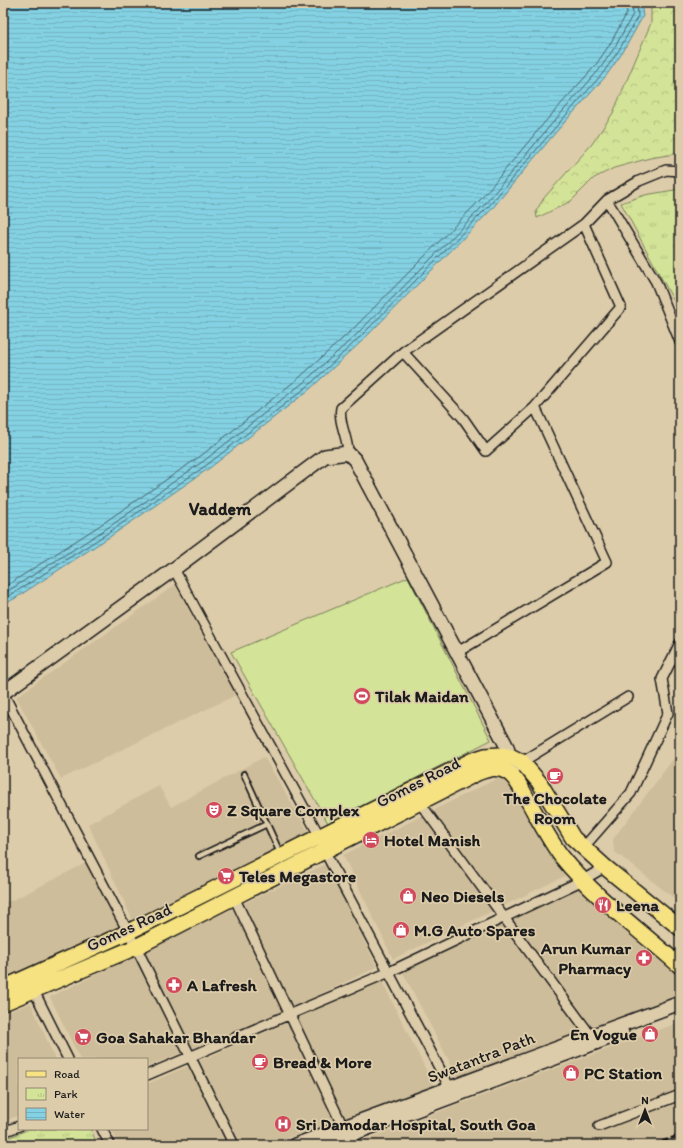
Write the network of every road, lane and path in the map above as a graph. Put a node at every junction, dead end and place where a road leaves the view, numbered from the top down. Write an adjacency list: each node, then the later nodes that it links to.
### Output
1 (680, 171): 2 (street)
2 (607, 200): 3 (street); 4 (street)
3 (584, 224): 5 (street); 6 (street)
4 (680, 342)
5 (403, 352): 6 (street); 7 (street)
6 (535, 407): 10 (street)
7 (348, 453): 8 (street); 10 (street)
8 (174, 569): 11 (street); 18 (street)
9 (680, 643): 19 (street)
10 (456, 652): 13 (street)
11 (3, 693): 27 (street)
12 (628, 697): 13 (street)
13 (516, 759): 14 (street); 18 (main road, Gomes Road); 19 (main road)
14 (509, 773): 16 (main road, Gomes Road); 23 (main road)
15 (244, 774): 17 (lane)
16 (420, 803): 18 (main road, Gomes Road); 25 (street)
17 (267, 824): 20 (lane); 21 (lane)
18 (322, 844): 21 (main road, Gomes Road); 24 (main road, Gomes Road); 30 (street)
19 (583, 848): 22 (main road)
20 (199, 856)
21 (281, 856): 27 (main road, Gomes Road)
22 (605, 867): 23 (street); 26 (main road)
23 (583, 880): 25 (street); 29 (main road)
24 (234, 897): 28 (main road, Gomes Road); 36 (street)
25 (503, 917): 30 (street); 37 (street)
26 (680, 928)
27 (128, 932): 28 (street); 31 (main road, Gomes Road)
28 (136, 947): 31 (main road, Gomes Road); 38 (street)
29 (680, 966)
30 (387, 973): 36 (street); 41 (street)
31 (31, 984): 32 (main road, Gomes Road); 34 (main road, Gomes Road); 39 (street)
32 (3, 988)
33 (680, 1002): 37 (street, Swatantra Path)
34 (3, 1003)
35 (680, 1011): 37 (street, Swatantra Path)
36 (290, 1015): 38 (street); 47 (street)
37 (593, 1038): 41 (street, Swatantra Path)
38 (191, 1057): 40 (street); 49 (street)
39 (68, 1058)
40 (148, 1075)
41 (452, 1093): 47 (street, Swatantra Path)
42 (680, 1095): 44 (street)
43 (18, 1126): 46 (street)
44 (599, 1126)
45 (102, 1130): 48 (street)
46 (3, 1132)
47 (345, 1132): 50 (street, Swatantra Path); 51 (street, Swatantra Path)
48 (110, 1145)
49 (234, 1145)
50 (295, 1145)
51 (323, 1145)

